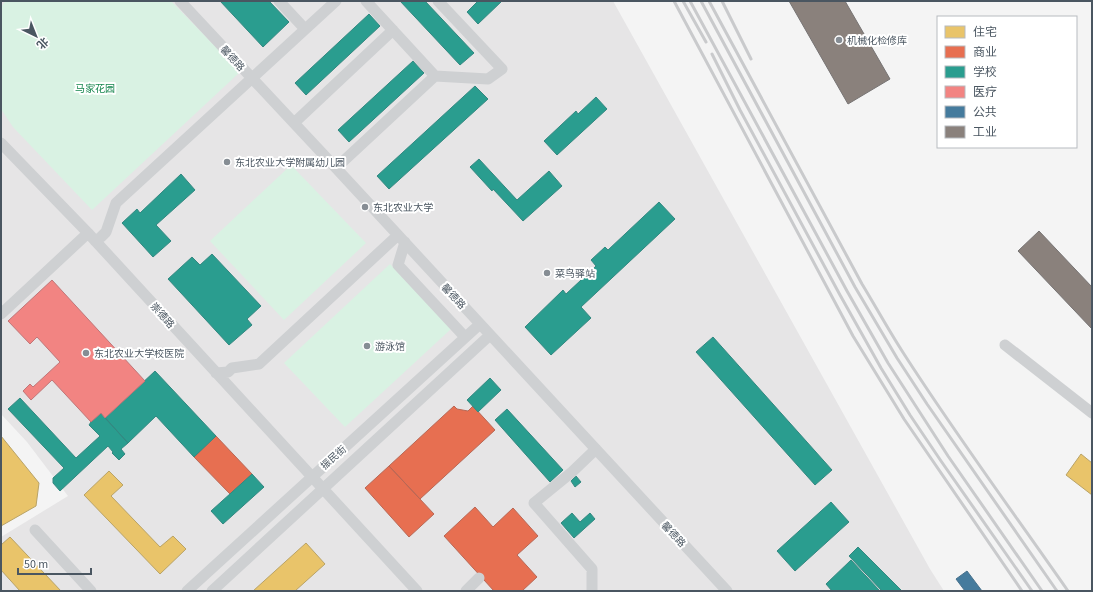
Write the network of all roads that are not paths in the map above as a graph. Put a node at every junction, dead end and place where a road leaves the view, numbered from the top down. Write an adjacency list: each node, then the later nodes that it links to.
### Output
1 (180, 1): 9 (street, 馨德路)
2 (279, 1): 6 (street)
3 (336, 1): 6 (street)
4 (366, 1): 7 (street)
5 (438, 1): 8 (street)
6 (305, 29): 9 (street)
7 (393, 30): 8 (street); 10 (street)
8 (435, 76): 12 (street)
9 (252, 78): 10 (street, 馨德路); 13 (street)
10 (294, 123): 12 (street, 馨德路)
11 (1, 143): 13 (street, 崇德路)
12 (336, 168): 14 (street, 馨德路)
13 (92, 237): 15 (street); 20 (street, 崇德路)
14 (402, 239): 16 (street, 馨德路); 18 (street); 20 (street)
15 (1, 314)
16 (480, 324): 17 (street, 馨德路); 18 (street, 振民街)
17 (490, 335): 22 (street, 振民街); 26 (street, 馨德路)
18 (465, 337): 21 (street, 振民街)
19 (1005, 345): 23 (street)
20 (216, 373): 27 (street, 崇德路)
21 (417, 382): 22 (street); 24 (street, 振民街)
22 (427, 393): 25 (street, 振民街)
23 (1092, 413)
24 (364, 430): 25 (street); 27 (street, 振民街)
25 (374, 441): 28 (street, 振民街)
26 (596, 449): 38 (street); 39 (street, 馨德路)
27 (312, 477): 28 (street, 崇德路); 30 (street, 振民街)
28 (322, 488): 31 (street, 振民街); 36 (street, 崇德路)
29 (35, 530): 34 (street)
30 (243, 539): 31 (street); 33 (street, 振民街)
31 (254, 552): 35 (street, 振民街)
32 (479, 578): 37 (street)
33 (193, 589)
34 (91, 591)
35 (212, 591)
36 (417, 591)
37 (466, 591)
38 (592, 591)
39 (727, 591)

